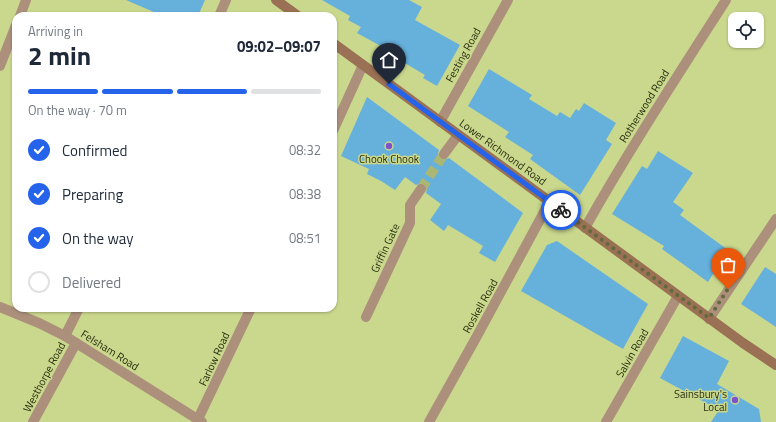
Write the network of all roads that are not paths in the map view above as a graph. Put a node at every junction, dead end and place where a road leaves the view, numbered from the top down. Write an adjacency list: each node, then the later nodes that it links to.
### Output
1 (26, 0): 6 (street)
2 (226, 0): 7 (street)
3 (508, 0): 14 (street, Festing Road)
4 (726, 0): 20 (street, Rotherwood Road)
5 (283, 2): 8 (main road)
6 (22, 12)
7 (221, 12)
8 (294, 12)
9 (12, 35): 12 (street)
10 (337, 46): 11 (main road, Lower Richmond Road)
11 (363, 65): 13 (street); 14 (main road, Lower Richmond Road)
12 (0, 66)
13 (337, 122)
14 (440, 122): 15 (main road, Lower Richmond Road)
15 (458, 135): 16 (street); 18 (main road, Lower Richmond Road)
16 (444, 154)
17 (421, 189): 27 (street, Griffin Gate)
18 (550, 202): 20 (main road, Lower Richmond Road); 34 (street, Roskell Road)
19 (776, 219): 28 (street)
20 (585, 228): 21 (main road, Lower Richmond Road)
21 (678, 296): 28 (main road, Lower Richmond Road); 35 (street, Salvin Road)
22 (0, 307): 23 (street, Felsham Road)
23 (12, 312)
24 (12, 312): 29 (street, Felsham Road)
25 (77, 312): 29 (street)
26 (249, 312): 32 (street, Farlow Road)
27 (366, 317)
28 (709, 318): 31 (main road, Lower Richmond Road)
29 (64, 336): 30 (street, Felsham Road)
30 (76, 343): 32 (street, Felsham Road); 33 (street, Westhorpe Road)
31 (776, 365)
32 (200, 421)
33 (33, 422)
34 (429, 422)
35 (606, 422)

